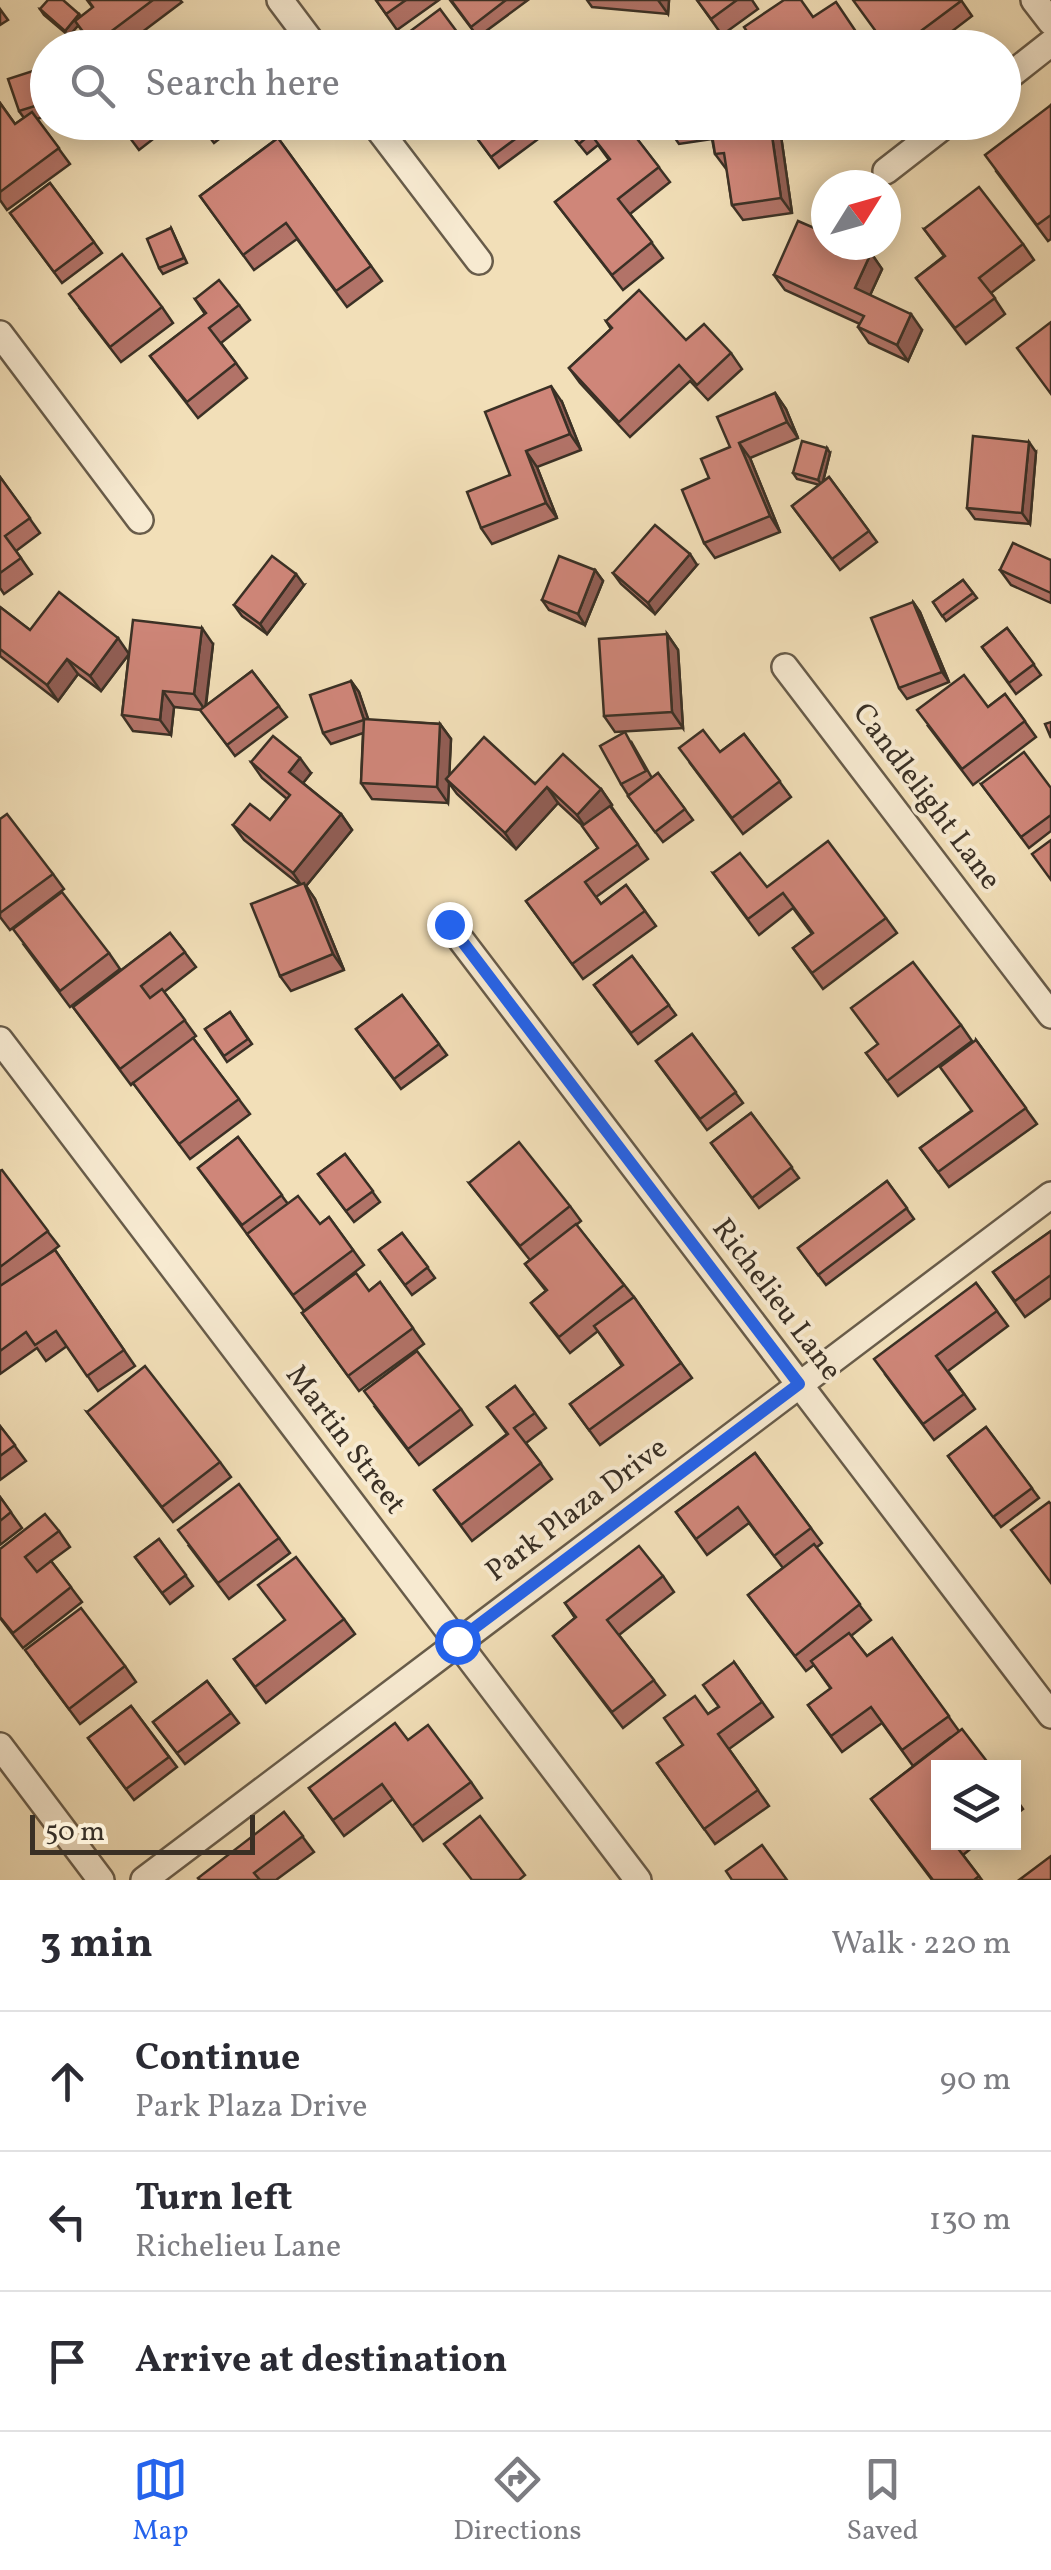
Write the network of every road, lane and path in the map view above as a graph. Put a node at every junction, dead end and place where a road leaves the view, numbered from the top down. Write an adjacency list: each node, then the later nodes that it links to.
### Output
1 (280, 0): 4 (street)
2 (1034, 0): 3 (street)
3 (1051, 22)
4 (302, 30)
5 (1051, 43): 6 (street)
6 (1021, 67)
7 (387, 140): 10 (street)
8 (925, 140): 9 (street)
9 (887, 170)
10 (479, 261)
11 (0, 334): 12 (street)
12 (140, 520)
13 (785, 667): 15 (street, Candlelight Lane)
14 (449, 924): 18 (street, Richelieu Lane)
15 (1051, 1015)
16 (0, 1040): 19 (street, Martin Street)
17 (1051, 1195): 18 (street, Park Plaza Drive)
18 (799, 1384): 19 (street, Park Plaza Drive); 20 (street, Richelieu Lane)
19 (457, 1641): 23 (street, Park Plaza Drive); 24 (street, Martin Street)
20 (1051, 1715)
21 (0, 1746): 22 (street)
22 (101, 1880)
23 (144, 1880)
24 (638, 1880)

